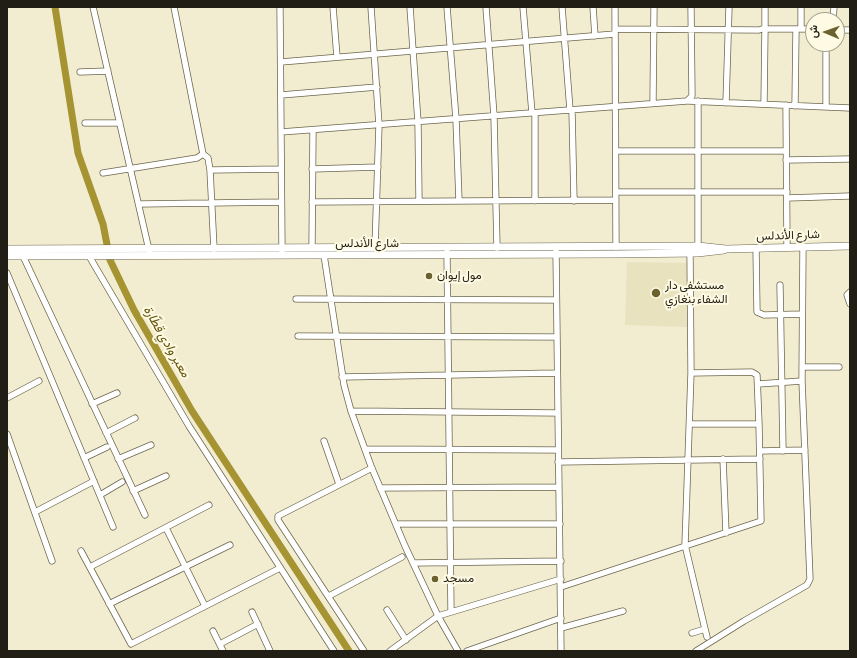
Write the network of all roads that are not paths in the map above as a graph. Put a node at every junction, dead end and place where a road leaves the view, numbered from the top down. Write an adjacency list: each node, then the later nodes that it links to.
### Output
1 (93, 7): 35 (street)
2 (174, 7): 62 (street)
3 (280, 7): 34 (street)
4 (333, 7): 33 (street)
5 (371, 7): 32 (street)
6 (410, 7): 30 (street)
7 (447, 7): 29 (street)
8 (486, 7): 28 (street)
9 (523, 7): 27 (street)
10 (562, 7): 26 (street)
11 (593, 7): 25 (street)
12 (615, 7): 24 (street)
13 (654, 7): 19 (street)
14 (691, 7): 20 (street)
15 (729, 7): 23 (street)
16 (765, 7): 18 (street)
17 (801, 7): 21 (street)
18 (764, 28): 21 (street); 23 (street); 43 (street)
19 (654, 29): 20 (street); 24 (street); 42 (street)
20 (691, 29): 23 (street); 39 (street)
21 (798, 29): 22 (street); 46 (street)
22 (805, 29)
23 (728, 30): 41 (street)
24 (615, 32): 25 (street); 45 (street)
25 (595, 36): 26 (street)
26 (564, 39): 27 (street); 49 (street)
27 (526, 42): 28 (street); 50 (street)
28 (489, 45): 29 (street); 51 (street)
29 (450, 48): 30 (street); 52 (street)
30 (413, 51): 32 (street); 53 (street)
31 (826, 52): 47 (street)
32 (374, 54): 33 (street); 37 (street)
33 (337, 57): 34 (street)
34 (281, 62): 38 (street)
35 (108, 71): 36 (street); 55 (street)
36 (80, 72)
37 (377, 88): 38 (street); 56 (street)
38 (281, 95): 58 (street)
39 (687, 101): 40 (street); 42 (street)
40 (698, 101): 41 (street); 60 (street)
41 (726, 102): 43 (street)
42 (653, 103): 45 (street)
43 (764, 104): 44 (street)
44 (786, 105): 46 (street); 61 (street)
45 (616, 106): 49 (street); 59 (street)
46 (795, 106): 47 (street)
47 (826, 107): 48 (street)
48 (850, 108)
49 (571, 110): 50 (street); 80 (street)
50 (534, 113): 51 (street); 79 (street)
51 (494, 116): 52 (street); 78 (street)
52 (456, 119): 53 (street); 77 (street)
53 (418, 122): 56 (street); 76 (street)
54 (85, 123): 55 (street)
55 (120, 123): 66 (street)
56 (379, 125): 57 (street); 65 (street)
57 (313, 130): 58 (street); 68 (street)
58 (281, 132): 67 (street)
59 (616, 151): 60 (street); 71 (street)
60 (698, 151): 61 (street); 72 (street)
61 (786, 151): 64 (street)
62 (203, 154): 66 (street); 69 (street)
63 (850, 159): 64 (street)
64 (786, 160): 73 (street)
65 (378, 167): 68 (street); 83 (street)
66 (130, 168): 70 (street); 85 (street)
67 (281, 169): 69 (street); 81 (street)
68 (312, 169): 82 (street)
69 (210, 170): 84 (street)
70 (103, 173)
71 (616, 192): 72 (street); 75 (street)
72 (698, 192): 73 (street); 86 (street)
73 (787, 195): 74 (street); 87 (street)
74 (850, 196)
75 (616, 200): 80 (street); 90 (street)
76 (419, 201): 77 (street); 83 (street)
77 (458, 201): 78 (street)
78 (496, 201): 79 (street); 93 (street)
79 (535, 201): 80 (street)
80 (574, 201)
81 (282, 202): 84 (street); 102 (street)
82 (312, 202): 83 (street); 91 (street)
83 (376, 202): 92 (street)
84 (212, 203): 85 (street); 96 (street)
85 (139, 204): 98 (street)
86 (698, 246): 97 (main road, شارع الأندلس); 99 (main road, شارع الأندلس)
87 (787, 246): 88 (main road, شارع الأندلس); 94 (main road, شارع الأندلس)
88 (803, 246): 89 (main road, شارع الأندلس); 117 (street)
89 (850, 246)
90 (616, 247): 99 (main road, شارع الأندلس); 101 (main road, شارع الأندلس)
91 (312, 248): 92 (main road, شارع الأندلس); 102 (main road, شارع الأندلس)
92 (376, 248): 100 (main road, شارع الأندلس)
93 (497, 248): 100 (main road, شارع الأندلس); 101 (main road, شارع الأندلس)
94 (756, 248): 97 (main road, شارع الأندلس); 118 (street)
95 (7, 249): 103 (main road, شارع الأندلس)
96 (214, 249): 98 (main road, شارع الأندلس); 102 (main road, شارع الأندلس)
97 (726, 249): 99 (main road, شارع الأندلس)
98 (149, 250): 104 (main road, شارع الأندلس)
99 (690, 250): 101 (main road, شارع الأندلس); 126 (street)
100 (447, 251): 101 (main road, شارع الأندلس); 105 (main road, شارع الأندلس); 115 (street)
101 (556, 251): 114 (street)
102 (282, 252): 104 (main road, شارع الأندلس); 105 (main road, شارع الأندلس)
103 (100, 253): 104 (main road, شارع الأندلس); 108 (main road, شارع الأندلس)
104 (114, 253)
105 (324, 255): 113 (street)
106 (7, 256): 107 (main road, شارع الأندلس)
107 (23, 256): 108 (main road, شارع الأندلس); 135 (street)
108 (89, 256): 188 (street)
109 (7, 273): 153 (street)
110 (780, 285): 118 (street)
111 (850, 292): 116 (street)
112 (296, 299): 113 (street)
113 (330, 300): 115 (street); 120 (street)
114 (556, 300): 115 (street); 122 (street)
115 (446, 301): 121 (street)
116 (850, 304)
117 (802, 314): 118 (street); 123 (street)
118 (780, 315): 131 (street)
119 (298, 336): 120 (street)
120 (336, 337): 121 (street); 128 (street)
121 (447, 337): 122 (street); 127 (street)
122 (557, 337): 125 (street)
123 (802, 367): 124 (street); 130 (street)
124 (839, 367)
125 (557, 373): 127 (street); 138 (street)
126 (691, 373): 132 (street); 140 (street)
127 (447, 375): 128 (street); 137 (street)
128 (342, 377): 136 (street)
129 (39, 380): 134 (street)
130 (802, 381): 131 (street); 150 (street)
131 (782, 382): 132 (street); 152 (street)
132 (758, 384): 141 (street)
133 (117, 393): 135 (street)
134 (7, 398)
135 (92, 404): 142 (street)
136 (351, 411): 137 (street); 147 (street)
137 (448, 412): 138 (street); 148 (street)
138 (558, 413): 149 (street)
139 (135, 418): 142 (street)
140 (690, 424): 141 (street); 155 (street)
141 (759, 424): 151 (street)
142 (106, 433): 154 (street)
143 (7, 434): 170 (street)
144 (324, 441): 163 (street)
145 (151, 445): 154 (street)
146 (107, 447): 153 (street)
147 (365, 449): 148 (street); 159 (street)
148 (448, 449): 149 (street); 164 (street)
149 (558, 450): 158 (street)
150 (805, 450): 152 (street); 216 (street)
151 (760, 451): 152 (street); 157 (street)
152 (783, 451)
153 (84, 458): 161 (street)
154 (118, 459): 167 (street)
155 (689, 459): 156 (street); 158 (street); 179 (street)
156 (723, 459): 157 (street); 177 (street)
157 (760, 459): 177 (street)
158 (558, 462): 165 (street)
159 (372, 468): 163 (street); 166 (street)
160 (166, 476): 167 (street)
161 (94, 481): 168 (street); 170 (street)
162 (122, 482): 168 (street)
163 (340, 484): 191 (street)
164 (448, 487): 165 (street); 166 (street); 174 (street)
165 (559, 487): 173 (street)
166 (380, 488): 172 (street)
167 (133, 491): 171 (street)
168 (100, 495): 175 (street)
169 (209, 505): 176 (street)
170 (35, 512): 183 (street)
171 (145, 515)
172 (396, 524): 174 (street); 185 (street)
173 (560, 524): 174 (street); 182 (street)
174 (449, 525): 184 (street)
175 (113, 526)
176 (166, 528): 186 (street); 187 (street)
177 (726, 533): 179 (street)
178 (230, 545): 186 (street)
179 (685, 545): 190 (street); 202 (street)
180 (80, 551): 187 (street)
181 (402, 557): 191 (street)
182 (561, 560): 184 (street); 189 (street)
183 (52, 561)
184 (450, 562): 185 (street); 197 (street)
185 (413, 563): 198 (street)
186 (185, 566): 192 (street); 193 (street)
187 (90, 567): 192 (street)
188 (280, 568): 193 (street); 210 (street)
189 (561, 579): 190 (street); 197 (street)
190 (561, 587): 199 (street)
191 (329, 596): 211 (street)
192 (109, 604): 193 (street)
193 (205, 606)
194 (387, 610): 206 (street)
195 (623, 611): 201 (street)
196 (252, 612): 200 (street)
197 (451, 612): 198 (street)
198 (438, 616): 206 (street); 213 (street)
199 (561, 618): 201 (street); 214 (street)
200 (258, 624): 207 (street); 209 (street)
201 (561, 628): 215 (street)
202 (705, 629): 204 (street); 205 (street)
203 (213, 631): 207 (street)
204 (692, 633)
205 (707, 637)
206 (406, 640): 212 (street)
207 (220, 644): 208 (street)
208 (223, 651)
209 (270, 651)
210 (334, 651)
211 (364, 651)
212 (390, 651)
213 (457, 651)
214 (467, 651)
215 (561, 651)
216 (696, 651)

